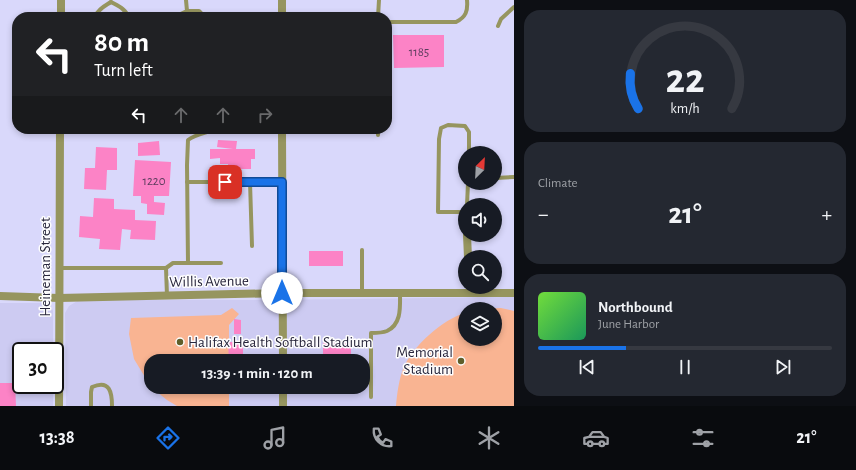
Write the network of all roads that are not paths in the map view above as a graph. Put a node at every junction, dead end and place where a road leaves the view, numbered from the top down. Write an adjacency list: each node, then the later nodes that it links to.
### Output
1 (61, 0): 9 (street)
2 (186, 0): 8 (lane)
3 (282, 0): 13 (street)
4 (379, 0): 14 (lane)
5 (467, 0): 15 (lane)
6 (111, 1): 10 (lane); 11 (lane)
7 (514, 7): 16 (lane)
8 (186, 11): 12 (lane)
9 (61, 12)
10 (98, 12)
11 (125, 12)
12 (200, 12)
13 (282, 12)
14 (378, 12)
15 (392, 22)
16 (498, 26)
17 (60, 134): 31 (street, Heineman Street)
18 (203, 134): 23 (lane)
19 (282, 134): 25 (street)
20 (469, 146): 26 (lane)
21 (514, 177): 22 (lane)
22 (502, 178)
23 (188, 182): 24 (lane); 29 (lane)
24 (250, 182): 25 (lane); 27 (lane)
25 (282, 182): 37 (street)
26 (458, 212)
27 (252, 246)
28 (362, 250): 38 (lane)
29 (188, 263): 30 (lane); 32 (lane)
30 (221, 263)
31 (59, 268): 32 (lane); 41 (street, Heineman Street)
32 (166, 268): 40 (lane)
33 (458, 290): 35 (street, Willis Avenue)
34 (502, 291): 36 (street, Willis Avenue)
35 (400, 292): 38 (street, Willis Avenue); 44 (lane)
36 (514, 292)
37 (282, 293): 38 (street, Willis Avenue); 40 (street, Willis Avenue); 42 (street)
38 (362, 293)
39 (0, 296): 41 (street, Willis Avenue)
40 (167, 296): 41 (street, Willis Avenue)
41 (59, 298): 45 (street, Heineman Street)
42 (283, 354)
43 (283, 394): 48 (street)
44 (371, 397)
45 (59, 406)
46 (90, 406): 47 (lane)
47 (112, 406)
48 (283, 406)

